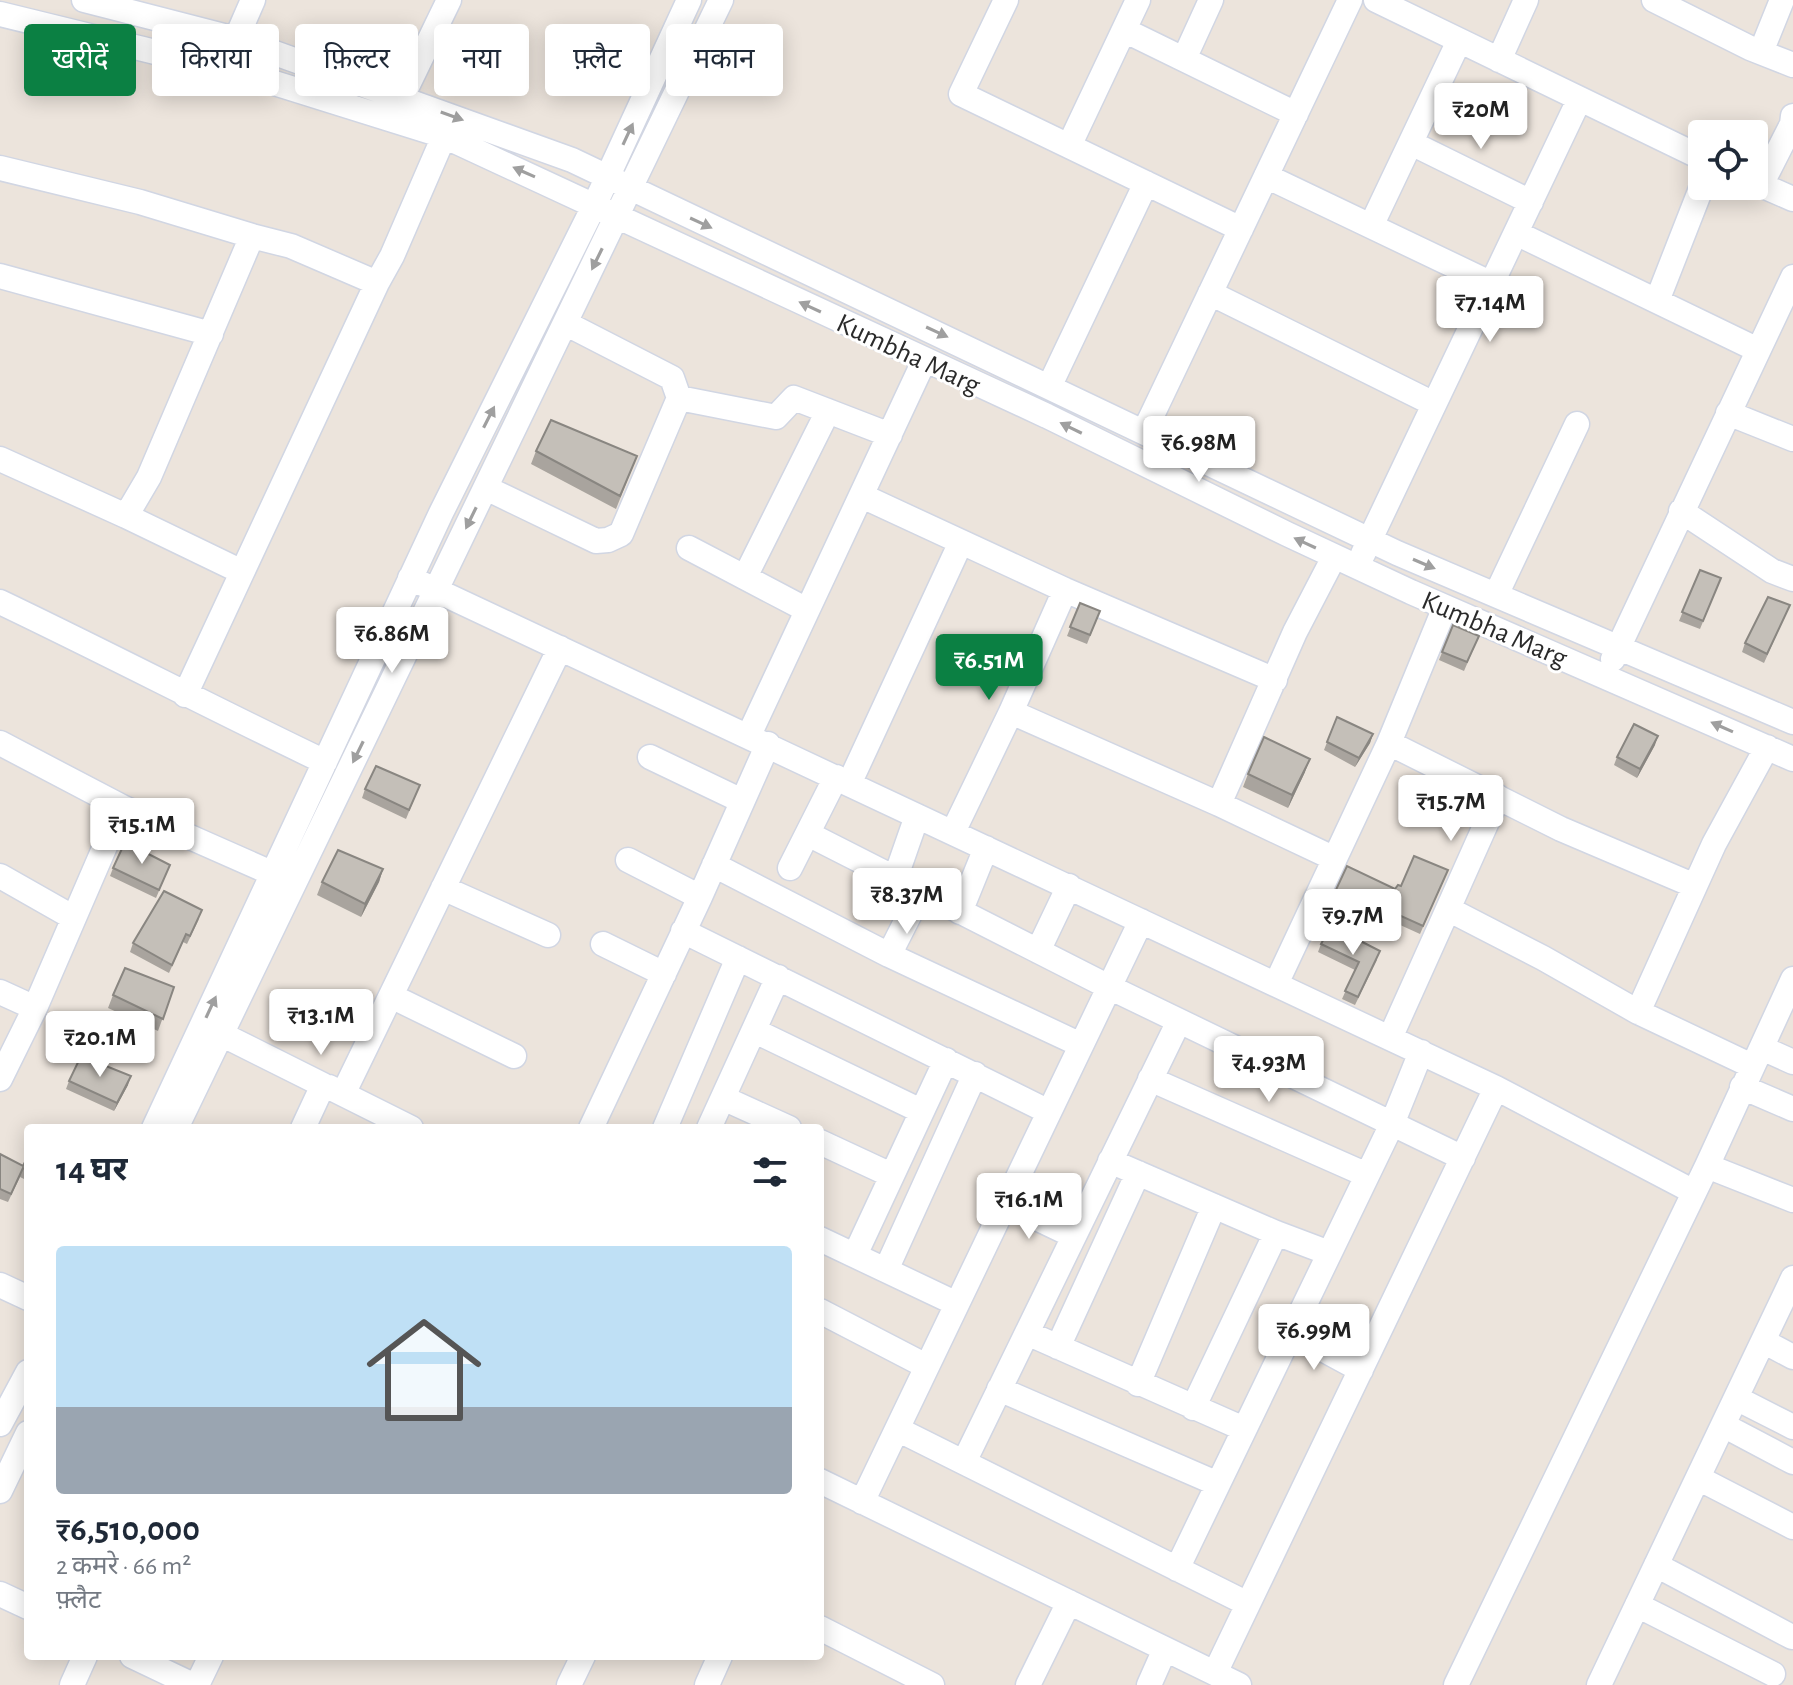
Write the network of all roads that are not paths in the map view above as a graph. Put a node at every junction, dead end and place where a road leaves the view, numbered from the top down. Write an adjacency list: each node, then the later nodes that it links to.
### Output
1 (84, 0): 16 (street, Kumbha Marg)
2 (253, 0): 17 (street)
3 (449, 0): 25 (street)
4 (689, 0): 36 (street, one-way to 4)
5 (721, 0): 39 (street)
6 (1006, 0): 31 (street)
7 (1138, 0): 18 (street)
8 (1211, 0): 22 (street)
9 (1350, 0): 27 (street)
10 (1376, 0): 19 (street)
11 (1526, 0): 23 (street)
12 (1654, 0): 20 (street)
13 (1782, 0): 20 (street)
14 (30, 11): 15 (street, Kumbha Marg); 29 (street, Kumbha Marg)
15 (0, 14)
16 (178, 24)
17 (243, 24)
18 (1124, 30): 22 (street); 31 (street)
19 (1459, 41): 23 (street); 30 (street)
20 (1761, 52): 24 (street)
21 (279, 54): 25 (street, Kumbha Marg)
22 (1184, 59): 27 (street)
23 (1499, 60): 26 (street)
24 (1793, 65)
25 (402, 97): 36 (street, Kumbha Marg, one-way to 36)
26 (1579, 100): 32 (street); 42 (street)
27 (1296, 114): 35 (street)
28 (1793, 116): 33 (street)
29 (444, 136): 43 (street, Kumbha Marg, one-way to 29); 51 (street)
30 (1411, 143): 42 (street); 45 (street)
31 (1069, 146): 37 (street)
32 (1688, 151)
33 (1768, 166)
34 (0, 168): 48 (street)
35 (1266, 176): 45 (street); 46 (street)
36 (608, 177): 39 (street, Kumbha Marg); 43 (street)
37 (1146, 183): 46 (street); 59 (street)
38 (1768, 188): 40 (street)
39 (631, 189): 44 (street); 59 (street, Kumbha Marg, one-way to 59)
40 (1793, 199)
41 (1697, 200): 54 (street)
42 (1531, 202): 47 (street)
43 (595, 204): 44 (street, Kumbha Marg); 80 (street, one-way to 43)
44 (617, 217): 55 (street, one-way to 55); 58 (street, Kumbha Marg, one-way to 44)
45 (1371, 226): 52 (street)
46 (1241, 229): 53 (street)
47 (1516, 233): 52 (street); 54 (street)
48 (252, 236): 51 (street); 56 (street)
49 (0, 276): 56 (street)
50 (1793, 277): 57 (street)
51 (377, 283): 78 (street)
52 (1492, 284): 61 (street)
53 (1210, 293): 61 (street); 65 (street)
54 (1657, 301): 57 (street)
55 (565, 323): 60 (street); 69 (street)
56 (211, 334): 72 (street)
57 (1758, 350): 63 (street)
58 (924, 361): 66 (street); 76 (street, Kumbha Marg, one-way to 58)
59 (1050, 385): 65 (street, Kumbha Marg)
60 (679, 398): 62 (street); 69 (street)
61 (1434, 404): 73 (street)
62 (828, 411): 66 (street); 79 (street)
63 (1728, 413): 67 (street); 71 (street)
64 (1577, 424): 84 (street)
65 (1144, 432): 73 (street, Kumbha Marg)
66 (890, 435): 70 (street)
67 (1793, 439)
68 (0, 459): 72 (street)
69 (486, 488): 82 (street, one-way to 82)
70 (862, 496): 74 (street); 87 (street)
71 (1681, 511): 81 (street); 88 (street)
72 (126, 516): 78 (street)
73 (1370, 540): 77 (street); 84 (street, Kumbha Marg, one-way to 84)
74 (961, 542): 83 (street); 102 (street)
75 (689, 548): 79 (street)
76 (1334, 557): 77 (street, Kumbha Marg); 91 (street)
77 (1357, 567): 86 (street, Kumbha Marg)
78 (242, 572): 92 (street)
79 (745, 577): 87 (street)
80 (410, 578): 82 (street); 101 (street)
81 (1793, 579)
82 (436, 590): 89 (street); 116 (street, one-way to 116)
83 (1065, 590): 91 (street); 93 (street)
84 (1496, 595): 88 (street, Kumbha Marg)
85 (0, 602): 92 (street)
86 (1445, 607): 90 (street, Kumbha Marg); 97 (street)
87 (807, 610): 95 (street)
88 (1617, 646): 90 (street); 94 (street, Kumbha Marg)
89 (560, 648): 95 (street); 120 (street)
90 (1606, 676): 98 (street, Kumbha Marg, one-way to 90)
91 (1275, 680): 105 (street)
92 (185, 695): 101 (street)
93 (1011, 712): 105 (street); 108 (street)
94 (1793, 722)
95 (758, 739): 102 (street); 104 (street)
96 (0, 743): 106 (street)
97 (1389, 743): 103 (street); 111 (street)
98 (1767, 747): 100 (street, Kumbha Marg); 119 (street)
99 (650, 757): 104 (street)
100 (1793, 759)
101 (325, 762): 116 (street)
102 (842, 780): 107 (street); 109 (street)
103 (1498, 797): 119 (street); 123 (street)
104 (742, 801): 113 (street)
105 (1219, 804): 111 (street)
106 (122, 807): 116 (street); 125 (street)
107 (917, 816): 108 (street); 117 (street)
108 (953, 832): 110 (street)
109 (808, 834): 114 (street); 117 (street)
110 (986, 848): 118 (street); 124 (street)
111 (1333, 858): 136 (street)
112 (628, 860): 122 (street)
113 (714, 865): 122 (street); 131 (street)
114 (790, 868)
115 (0, 876): 125 (street)
116 (283, 879): 144 (street); 162 (street, one-way to 116)
117 (895, 879): 121 (street)
118 (1069, 886): 126 (street); 130 (street)
119 (1695, 886): 141 (street)
120 (443, 888): 128 (street); 139 (street)
121 (921, 892): 124 (street); 131 (street)
122 (700, 897): 127 (street)
123 (1448, 909): 141 (street); 145 (street)
124 (960, 912): 130 (street)
125 (74, 918): 140 (street)
126 (1141, 921): 136 (street); 137 (street)
127 (683, 931): 132 (street); 133 (street)
128 (548, 935)
129 (603, 944): 133 (street)
130 (1038, 951): 137 (street)
131 (889, 955): 147 (street)
132 (738, 958): 134 (street); 167 (street)
133 (664, 974): 166 (street)
134 (778, 977): 143 (street); 150 (street)
135 (1793, 979): 152 (street)
136 (1276, 984): 145 (street)
137 (1109, 987): 142 (street); 147 (street)
138 (0, 992): 140 (street)
139 (391, 996): 149 (street); 157 (street)
140 (35, 1008): 146 (street)
141 (1638, 1012): 152 (street)
142 (1179, 1021): 155 (street); 170 (street)
143 (755, 1031): 158 (street); 160 (street)
144 (221, 1034): 157 (street); 163 (street)
145 (1390, 1038): 148 (street)
146 (8, 1039): 154 (street)
147 (1081, 1045): 161 (street)
148 (1421, 1052): 156 (street); 170 (street)
149 (514, 1056)
150 (946, 1060): 153 (street); 160 (street)
151 (1793, 1062): 152 (street)
152 (1752, 1067): 159 (street); 174 (street)
153 (975, 1074): 161 (street); 187 (street)
154 (0, 1079)
155 (1150, 1079): 173 (street); 177 (street)
156 (1496, 1088): 172 (street); 178 (street)
157 (333, 1089): 164 (street); 165 (street)
158 (723, 1098): 168 (street); 169 (street)
159 (1793, 1109)
160 (921, 1111): 176 (street)
161 (1049, 1112): 180 (street)
162 (156, 1124)
163 (178, 1124)
164 (306, 1124)
165 (403, 1124)
166 (593, 1124)
167 (667, 1124)
168 (711, 1124)
169 (780, 1124)
170 (1392, 1124): 172 (street); 177 (street)
171 (824, 1144): 176 (street)
172 (1463, 1158): 200 (street)
173 (1110, 1161): 175 (street); 183 (street)
174 (1707, 1166): 178 (street); 179 (street)
175 (1138, 1173): 181 (street); 197 (street)
176 (891, 1175): 186 (street)
177 (1367, 1175): 185 (street)
178 (1694, 1192): 245 (street)
179 (1793, 1200)
180 (1005, 1203): 183 (street); 191 (street)
181 (1214, 1206): 182 (street); 202 (street)
182 (1276, 1233): 185 (street); 205 (street)
183 (1074, 1236): 195 (street)
184 (824, 1241): 186 (street)
185 (1329, 1253): 194 (street)
186 (855, 1255): 187 (street)
187 (886, 1270): 191 (street)
188 (1793, 1278): 192 (street)
189 (0, 1285): 190 (street)
190 (24, 1296)
191 (957, 1304): 199 (street)
192 (1786, 1310): 196 (street)
193 (824, 1313): 199 (street)
194 (1291, 1332): 200 (street); 210 (street)
195 (1027, 1333): 197 (street); 203 (street)
196 (1763, 1341): 198 (street); 204 (street)
197 (1058, 1347): 202 (street)
198 (1793, 1357)
199 (926, 1366): 209 (street)
200 (1361, 1370): 224 (street)
201 (24, 1379): 206 (street)
202 (1138, 1384): 205 (street)
203 (999, 1389): 212 (street); 216 (street)
204 (1736, 1398): 207 (street); 208 (street)
205 (1193, 1408): 210 (street)
206 (0, 1424)
207 (1723, 1425): 213 (street); 214 (street)
208 (1793, 1427)
209 (897, 1429): 212 (street); 218 (street)
210 (1244, 1429): 216 (street)
211 (24, 1445): 217 (street)
212 (964, 1462): 221 (street)
213 (1793, 1462)
214 (1698, 1478): 219 (street); 220 (street)
215 (824, 1483): 218 (street)
216 (1218, 1484): 221 (street)
217 (0, 1491)
218 (862, 1502): 223 (street)
219 (1793, 1527)
220 (1656, 1565): 226 (street); 228 (street)
221 (1177, 1569): 224 (street)
222 (0, 1594): 225 (street)
223 (1069, 1602): 229 (street); 242 (street)
224 (1248, 1604): 235 (street)
225 (24, 1605)
226 (1637, 1605): 236 (street); 246 (street)
227 (824, 1630): 237 (street)
228 (1793, 1636): 236 (street)
229 (1165, 1649): 235 (street); 243 (street)
230 (83, 1660): 238 (street)
231 (141, 1660): 239 (street)
232 (209, 1660): 239 (street)
233 (581, 1660): 240 (street)
234 (718, 1660): 241 (street)
235 (1215, 1673): 244 (street)
236 (1770, 1679)
237 (918, 1682)
238 (72, 1685)
239 (195, 1685)
240 (569, 1685)
241 (707, 1685)
242 (1028, 1685)
243 (1149, 1685)
244 (1239, 1685)
245 (1456, 1685)
246 (1599, 1685)

